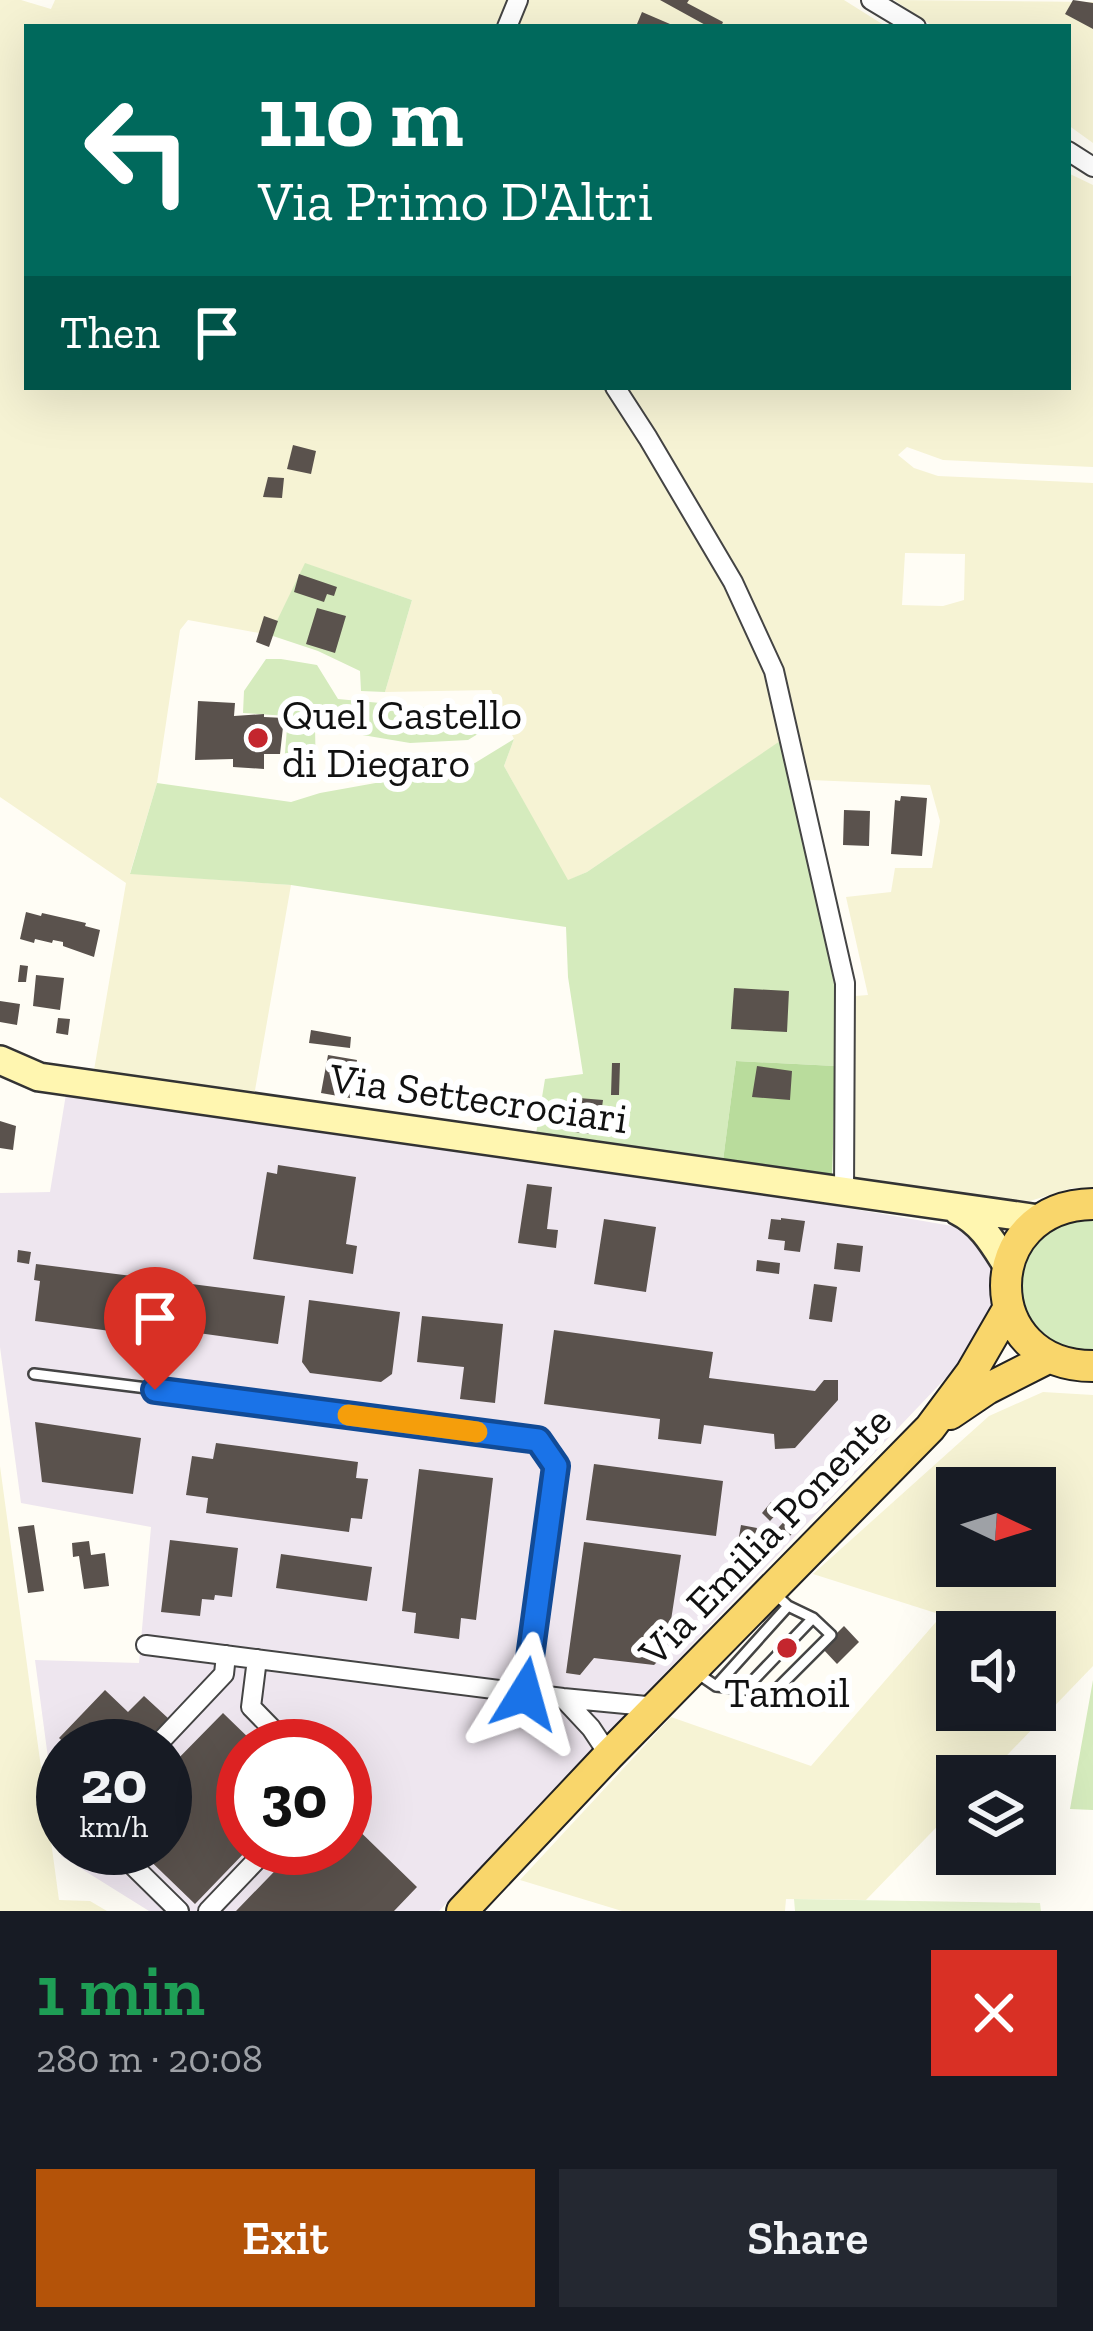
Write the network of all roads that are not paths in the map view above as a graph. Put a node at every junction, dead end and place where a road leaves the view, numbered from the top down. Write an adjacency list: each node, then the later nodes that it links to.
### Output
1 (871, 0): 2 (street)
2 (911, 24)
3 (617, 390): 5 (street)
4 (0, 1060): 5 (main road, Via Settecrociari)
5 (844, 1193): 7 (main road, Via Settecrociari)
6 (1093, 1204): 8 (main road)
7 (949, 1207): 8 (main road, Via Settecrociari); 9 (main road)
8 (1039, 1219): 9 (main road)
9 (1007, 1264): 10 (main road)
10 (1008, 1310): 11 (main road); 15 (main road, Via Emilia Ponente)
11 (1048, 1358): 12 (main road); 15 (main road, Via Emilia Ponente)
12 (1093, 1366)
13 (34, 1374): 14 (lane)
14 (155, 1390): 23 (street)
15 (930, 1428): 16 (main road, Via Emilia Ponente)
16 (779, 1598): 17 (lane); 21 (main road, Via Emilia Ponente)
17 (814, 1618): 22 (lane); 22 (lane)
18 (146, 1645): 19 (street)
19 (226, 1655): 20 (street); 27 (street)
20 (257, 1659): 23 (street); 28 (street)
21 (705, 1678): 22 (lane); 26 (main road, Via Emilia Ponente)
22 (745, 1689)
23 (525, 1694): 24 (street)
24 (563, 1698): 25 (street); 29 (street)
25 (602, 1702): 26 (street); 30 (street)
26 (657, 1707): 30 (main road, Via Emilia Ponente)
27 (182, 1719)
28 (263, 1719)
29 (591, 1728): 30 (street); 30 (street)
30 (620, 1745): 35 (main road, Via Emilia Ponente)
31 (142, 1875): 33 (street)
32 (242, 1875): 34 (street)
33 (179, 1911)
34 (208, 1911)
35 (462, 1911)

